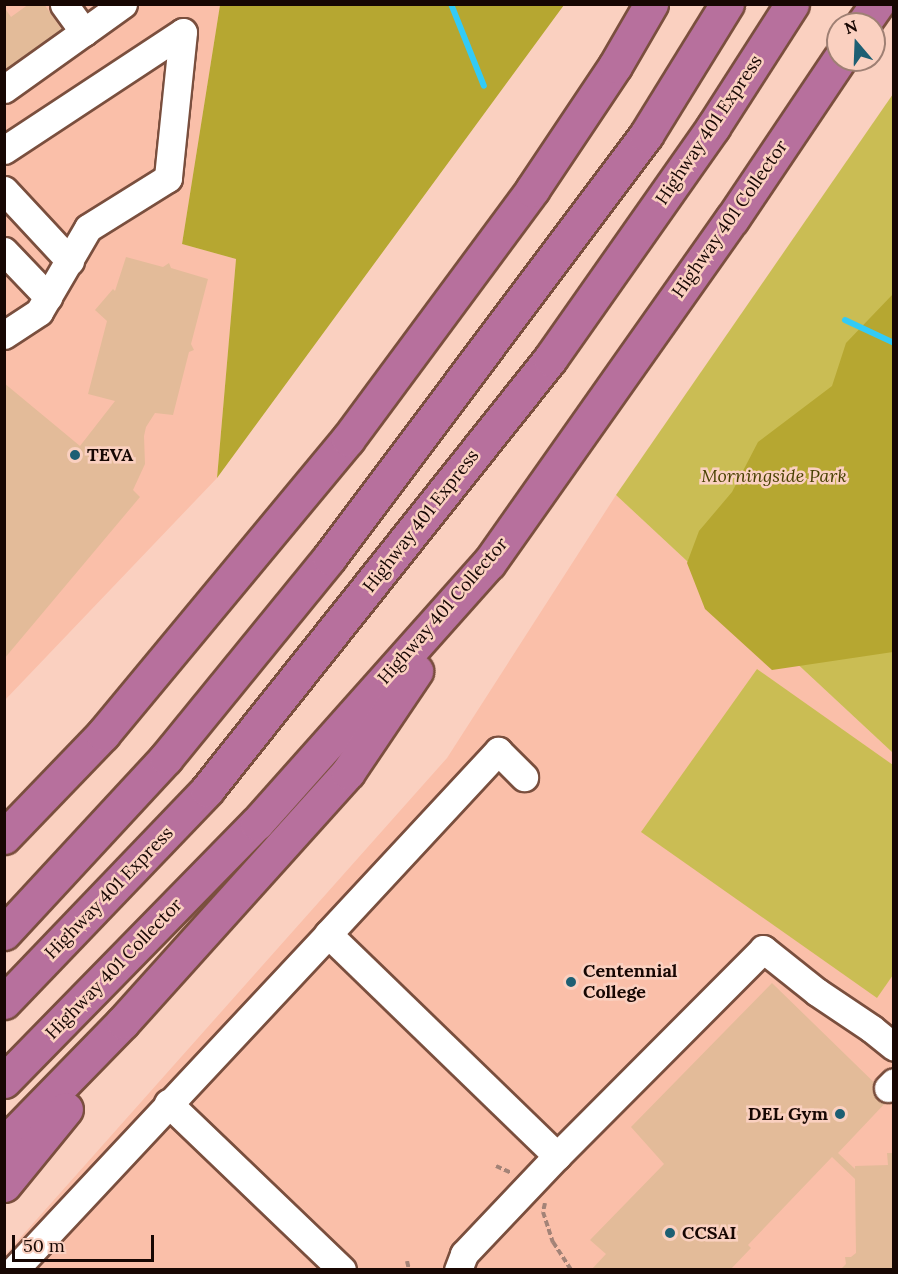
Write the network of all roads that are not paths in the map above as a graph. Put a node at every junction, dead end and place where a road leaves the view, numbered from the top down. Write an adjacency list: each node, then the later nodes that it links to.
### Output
1 (64, 4): 6 (lane)
2 (123, 4): 6 (lane)
3 (651, 4): 17 (highway)
4 (727, 4): 18 (highway)
5 (792, 4): 20 (highway, Highway 401 Express)
6 (84, 32): 8 (lane)
7 (831, 72): 15 (highway, Highway 401 Collector)
8 (4, 89)
9 (4, 150): 12 (lane)
10 (4, 190): 12 (lane)
11 (8, 259): 13 (lane)
12 (70, 261): 13 (lane)
13 (48, 297): 14 (lane)
14 (4, 335)
15 (489, 563): 21 (highway); 23 (highway, Highway 401 Collector)
16 (524, 777): 19 (lane)
17 (4, 837)
18 (4, 933)
19 (328, 934): 24 (lane); 26 (lane)
20 (4, 1002)
21 (123, 1022): 25 (highway); 27 (highway)
22 (894, 1047): 26 (lane)
23 (4, 1081)
24 (168, 1103): 28 (lane); 29 (lane)
25 (4, 1144)
26 (557, 1156): 30 (lane)
27 (4, 1185)
28 (14, 1269)
29 (342, 1269)
30 (458, 1269)

